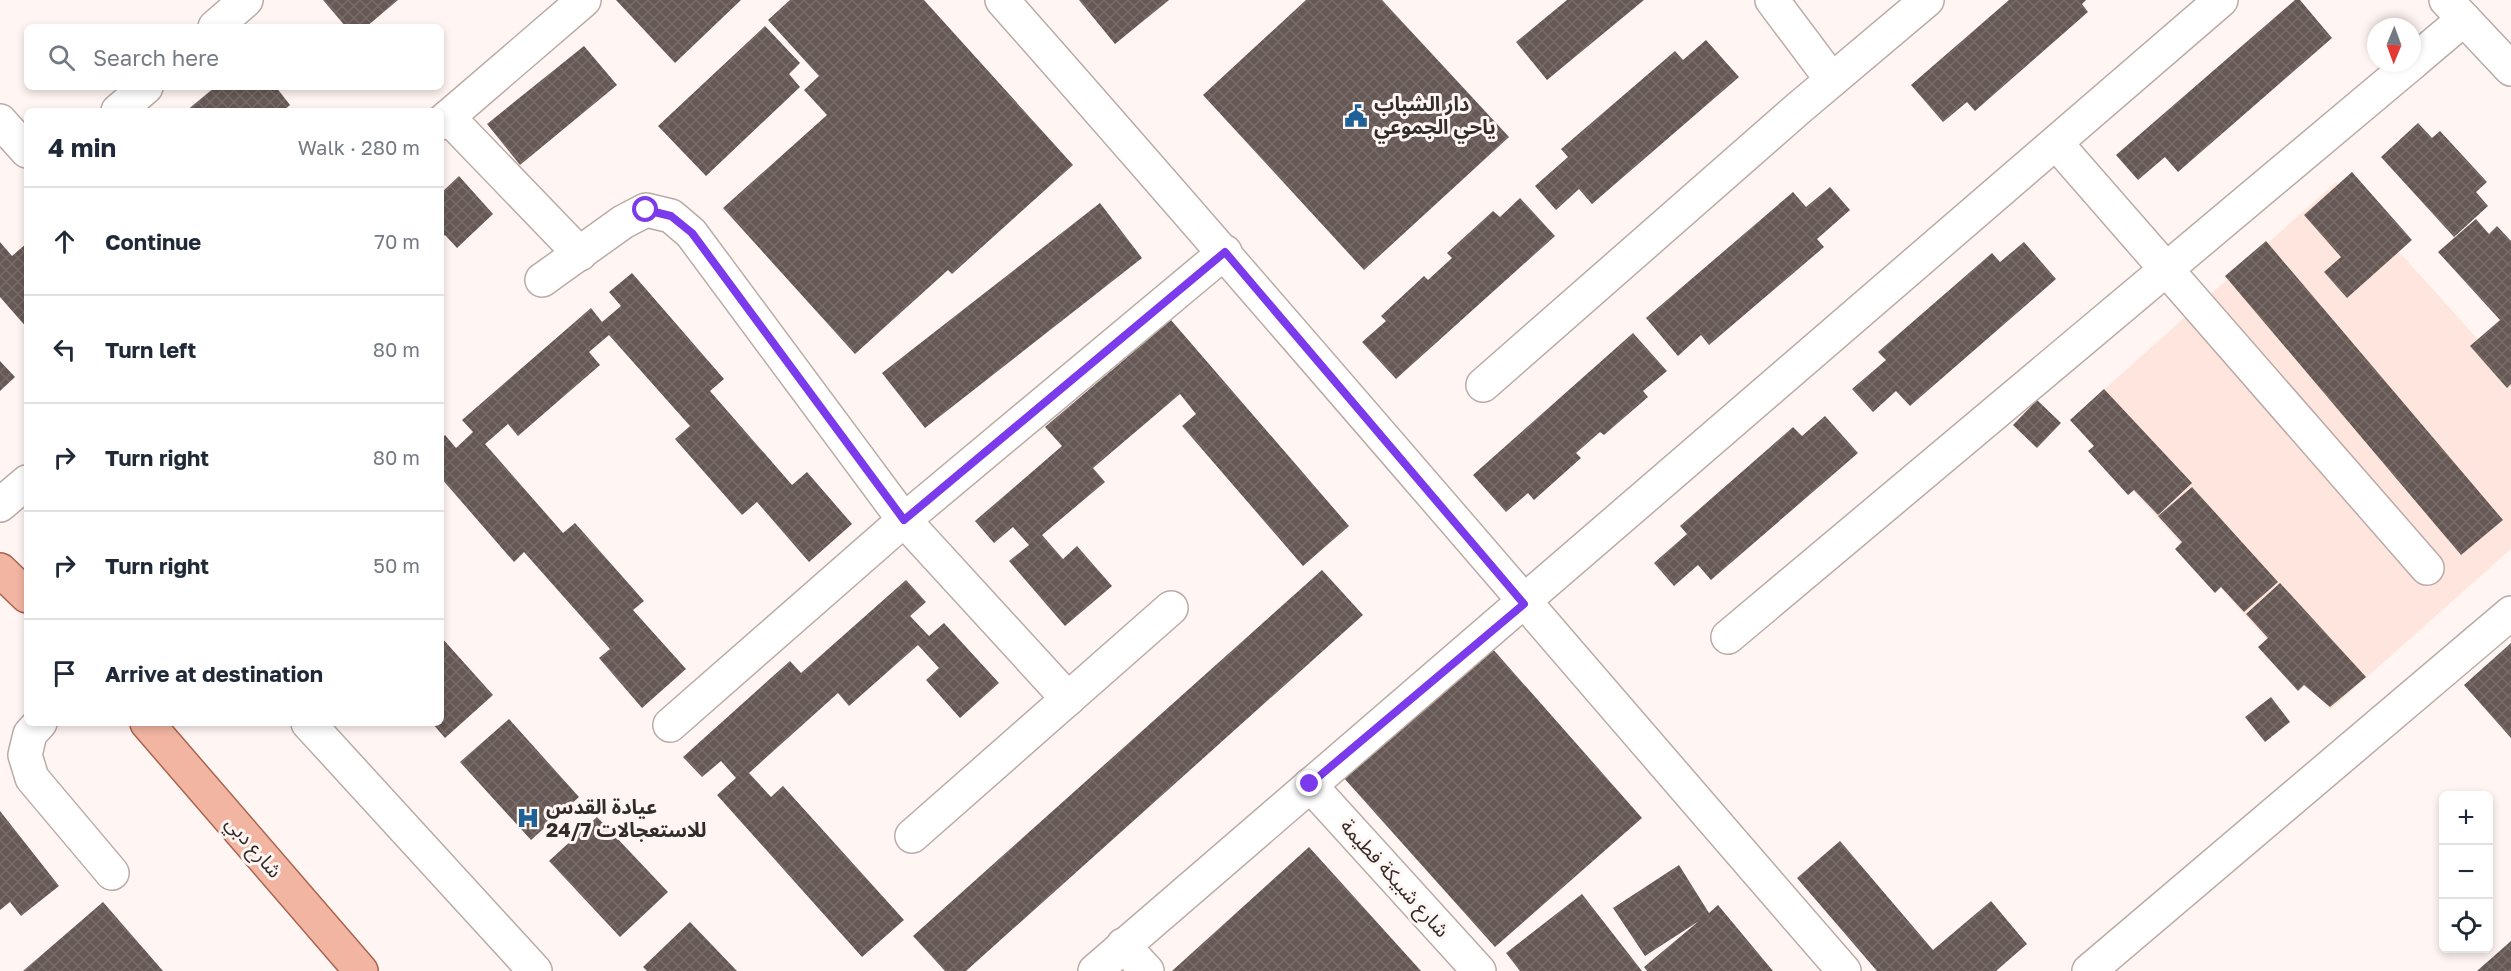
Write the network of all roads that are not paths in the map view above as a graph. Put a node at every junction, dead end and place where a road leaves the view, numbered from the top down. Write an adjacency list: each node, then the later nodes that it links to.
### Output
1 (246, 0): 8 (street)
2 (584, 0): 15 (street)
3 (1002, 0): 19 (street)
4 (1772, 0): 12 (street)
5 (1927, 0): 12 (street)
6 (2221, 0): 17 (street)
7 (2455, 10): 9 (street); 10 (street)
8 (218, 24)
9 (2421, 52)
10 (2511, 69)
11 (2401, 72): 21 (street)
12 (1832, 80): 23 (street)
13 (142, 90): 14 (street)
14 (122, 108)
15 (444, 120): 20 (street)
16 (0, 121): 18 (street)
17 (2056, 143): 21 (street); 30 (street)
18 (24, 148)
19 (1225, 252): 26 (street); 30 (street)
20 (580, 254): 22 (street); 26 (street)
21 (2167, 269): 27 (street); 33 (street)
22 (542, 280)
23 (1483, 385)
24 (24, 485): 25 (street)
25 (0, 505)
26 (904, 520): 34 (street); 35 (street)
27 (2427, 568)
28 (0, 570): 29 (main road)
29 (24, 593)
30 (1524, 604): 39 (street); 48 (street)
31 (1171, 608): 34 (street)
32 (2511, 613): 49 (street)
33 (1728, 637)
34 (1068, 699): 40 (street)
35 (670, 725)
36 (37, 726): 41 (street)
37 (150, 726): 43 (main road, شارع دبي)
38 (311, 726): 44 (street)
39 (1310, 784): 42 (street); 47 (street, شارع شبيكة فطيمة)
40 (912, 836)
41 (112, 873)
42 (1123, 945): 45 (street); 46 (street)
43 (361, 971)
44 (535, 971)
45 (1095, 971)
46 (1147, 971)
47 (1479, 971)
48 (1844, 971)
49 (2089, 971)

